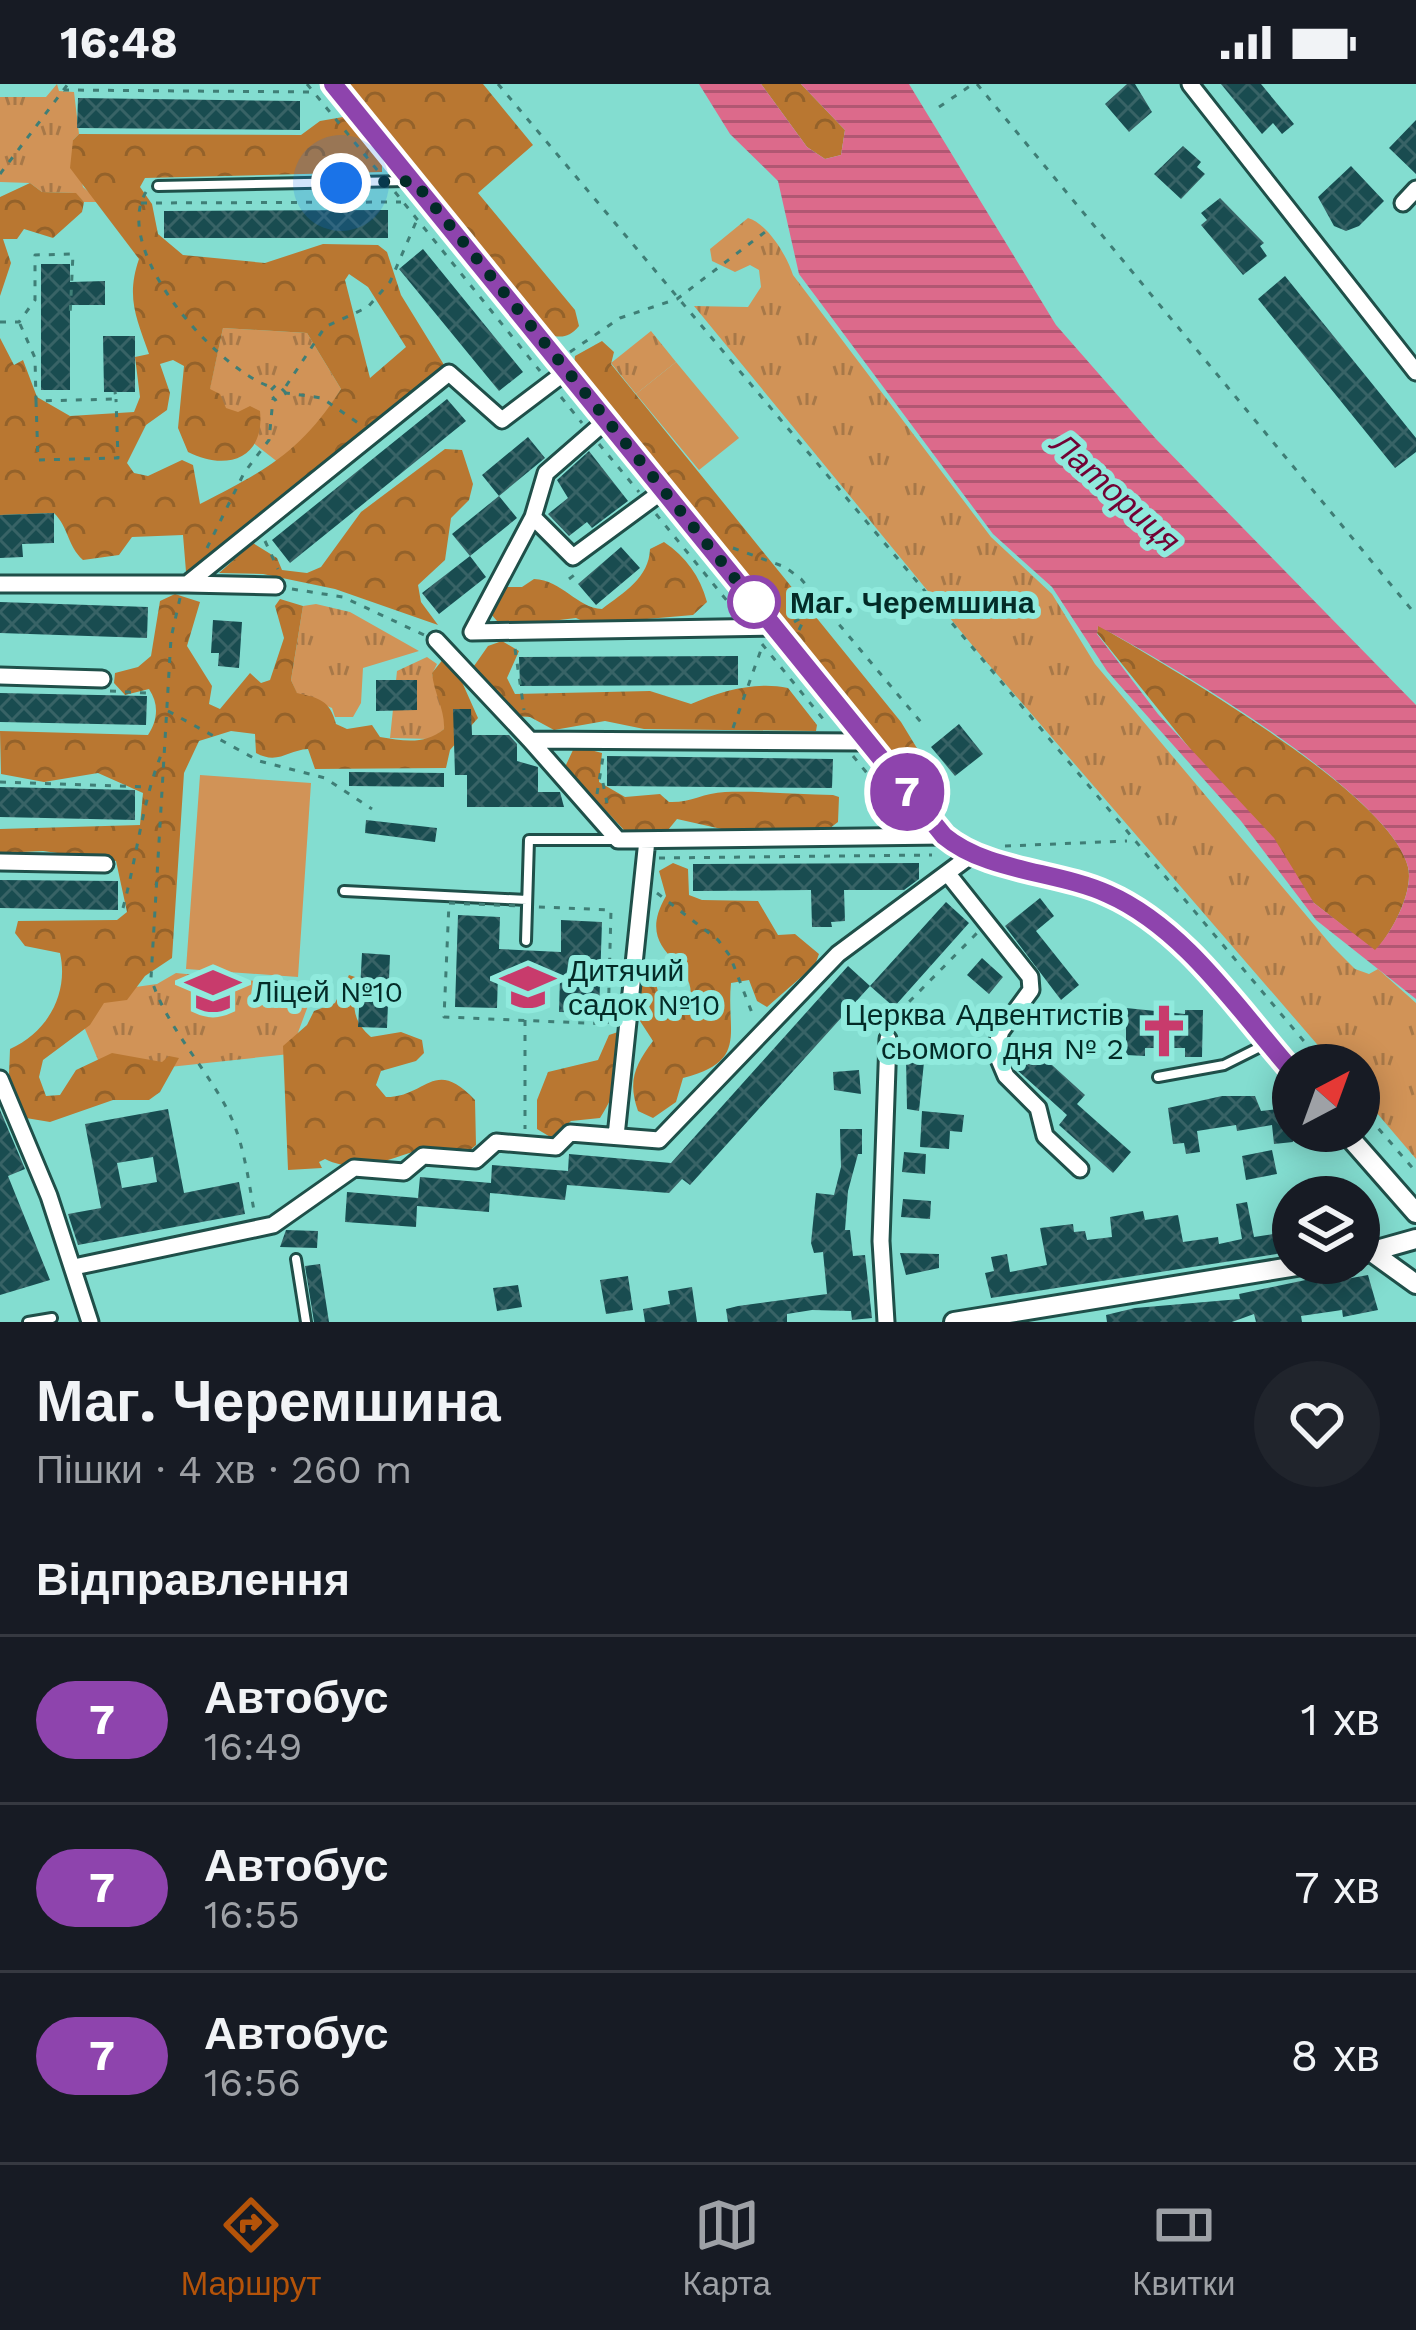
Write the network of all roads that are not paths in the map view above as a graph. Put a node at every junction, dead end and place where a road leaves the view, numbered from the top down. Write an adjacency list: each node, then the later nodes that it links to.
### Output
1 (333, 84): 3 (street)
2 (1190, 84): 8 (street)
3 (414, 181): 4 (lane); 7 (street)
4 (158, 186)
5 (1416, 189): 6 (street)
6 (1403, 203)
7 (564, 365): 9 (street); 13 (street)
8 (1416, 373)
9 (608, 419): 10 (street); 11 (street)
10 (664, 490): 11 (street); 15 (street)
11 (533, 517): 15 (street)
12 (0, 584): 13 (street)
13 (188, 584): 14 (street)
14 (276, 586)
15 (774, 627): 20 (street)
16 (436, 640): 19 (street)
17 (0, 676): 18 (street)
18 (101, 679)
19 (532, 740): 20 (street); 22 (street)
20 (865, 742): 21 (street)
21 (944, 836): 23 (street); 24 (street)
22 (618, 839): 23 (street); 29 (lane)
23 (647, 840): 36 (street)
24 (974, 853): 27 (street); 32 (street)
25 (0, 862): 26 (street)
26 (105, 864)
27 (948, 874): 36 (street); 38 (street)
28 (344, 891): 29 (lane)
29 (527, 903): 30 (lane)
30 (526, 941)
31 (888, 1039): 51 (street)
32 (1268, 1043): 33 (street); 34 (lane)
33 (1272, 1048)
34 (1158, 1077)
35 (0, 1079): 44 (street)
36 (616, 1136): 44 (street)
37 (1362, 1152): 39 (street)
38 (1080, 1169)
39 (1416, 1214)
40 (1416, 1239): 41 (street)
41 (1380, 1250)
42 (296, 1259): 50 (lane)
43 (1380, 1262): 46 (street)
44 (74, 1268): 49 (street)
45 (1272, 1270): 52 (street)
46 (1416, 1284)
47 (52, 1318): 48 (lane)
48 (28, 1322)
49 (90, 1322)
50 (306, 1322)
51 (886, 1322)
52 (955, 1322)

